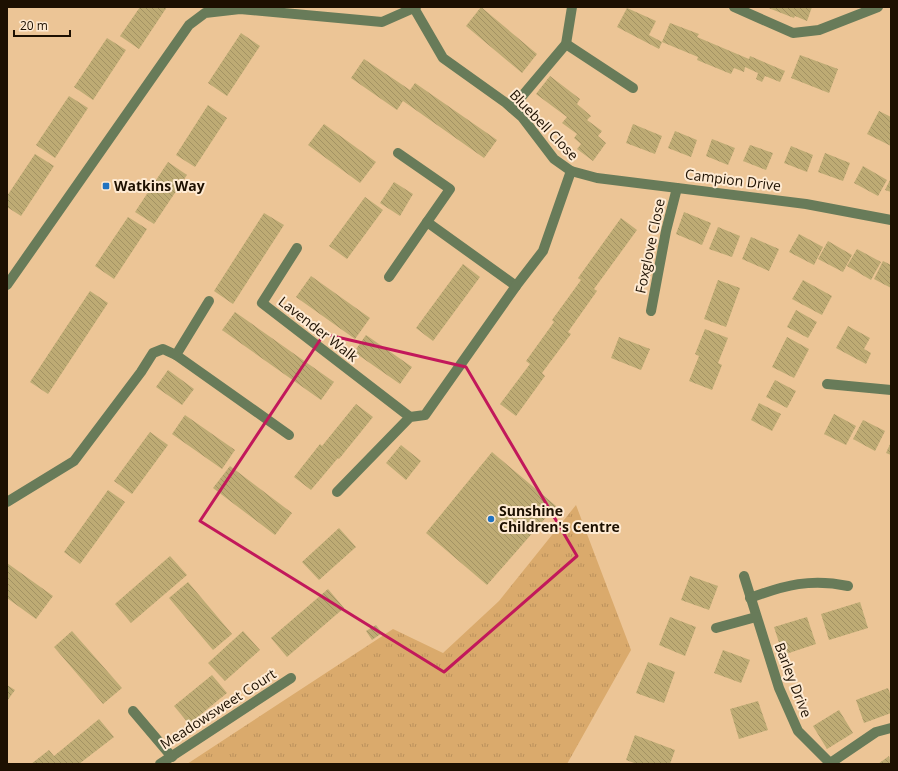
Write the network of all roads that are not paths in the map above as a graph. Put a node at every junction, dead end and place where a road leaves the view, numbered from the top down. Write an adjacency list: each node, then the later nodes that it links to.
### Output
1 (415, 7): 7 (street, Bluebell Close); 15 (street)
2 (572, 7): 5 (street)
3 (734, 7): 4 (street)
4 (878, 7)
5 (566, 44): 6 (street); 7 (street)
6 (633, 88)
7 (512, 108): 9 (street, Bluebell Close)
8 (398, 153): 12 (street)
9 (570, 171): 10 (street, Campion Drive); 16 (street, Bluebell Close)
10 (677, 188): 11 (street, Campion Drive); 18 (street, Foxglove Close)
11 (891, 220)
12 (427, 222): 14 (street); 16 (street)
13 (297, 248): 22 (street, Lavender Walk)
14 (389, 277)
15 (7, 285)
16 (516, 286): 22 (street, Bluebell Close)
17 (209, 301): 19 (street)
18 (651, 311)
19 (176, 355): 23 (street); 25 (street)
20 (827, 384): 21 (street)
21 (891, 390)
22 (410, 417): 24 (street)
23 (289, 435)
24 (337, 492)
25 (7, 502)
26 (744, 576): 28 (street, Barley Drive)
27 (848, 586): 28 (street)
28 (750, 598): 29 (street, Barley Drive)
29 (756, 617): 30 (street); 36 (street, Barley Drive)
30 (716, 628)
31 (291, 678): 34 (street, Meadowsweet Court)
32 (133, 711): 34 (street)
33 (891, 728): 36 (street)
34 (172, 757): 35 (street, Meadowsweet Court)
35 (160, 764)
36 (830, 764)

